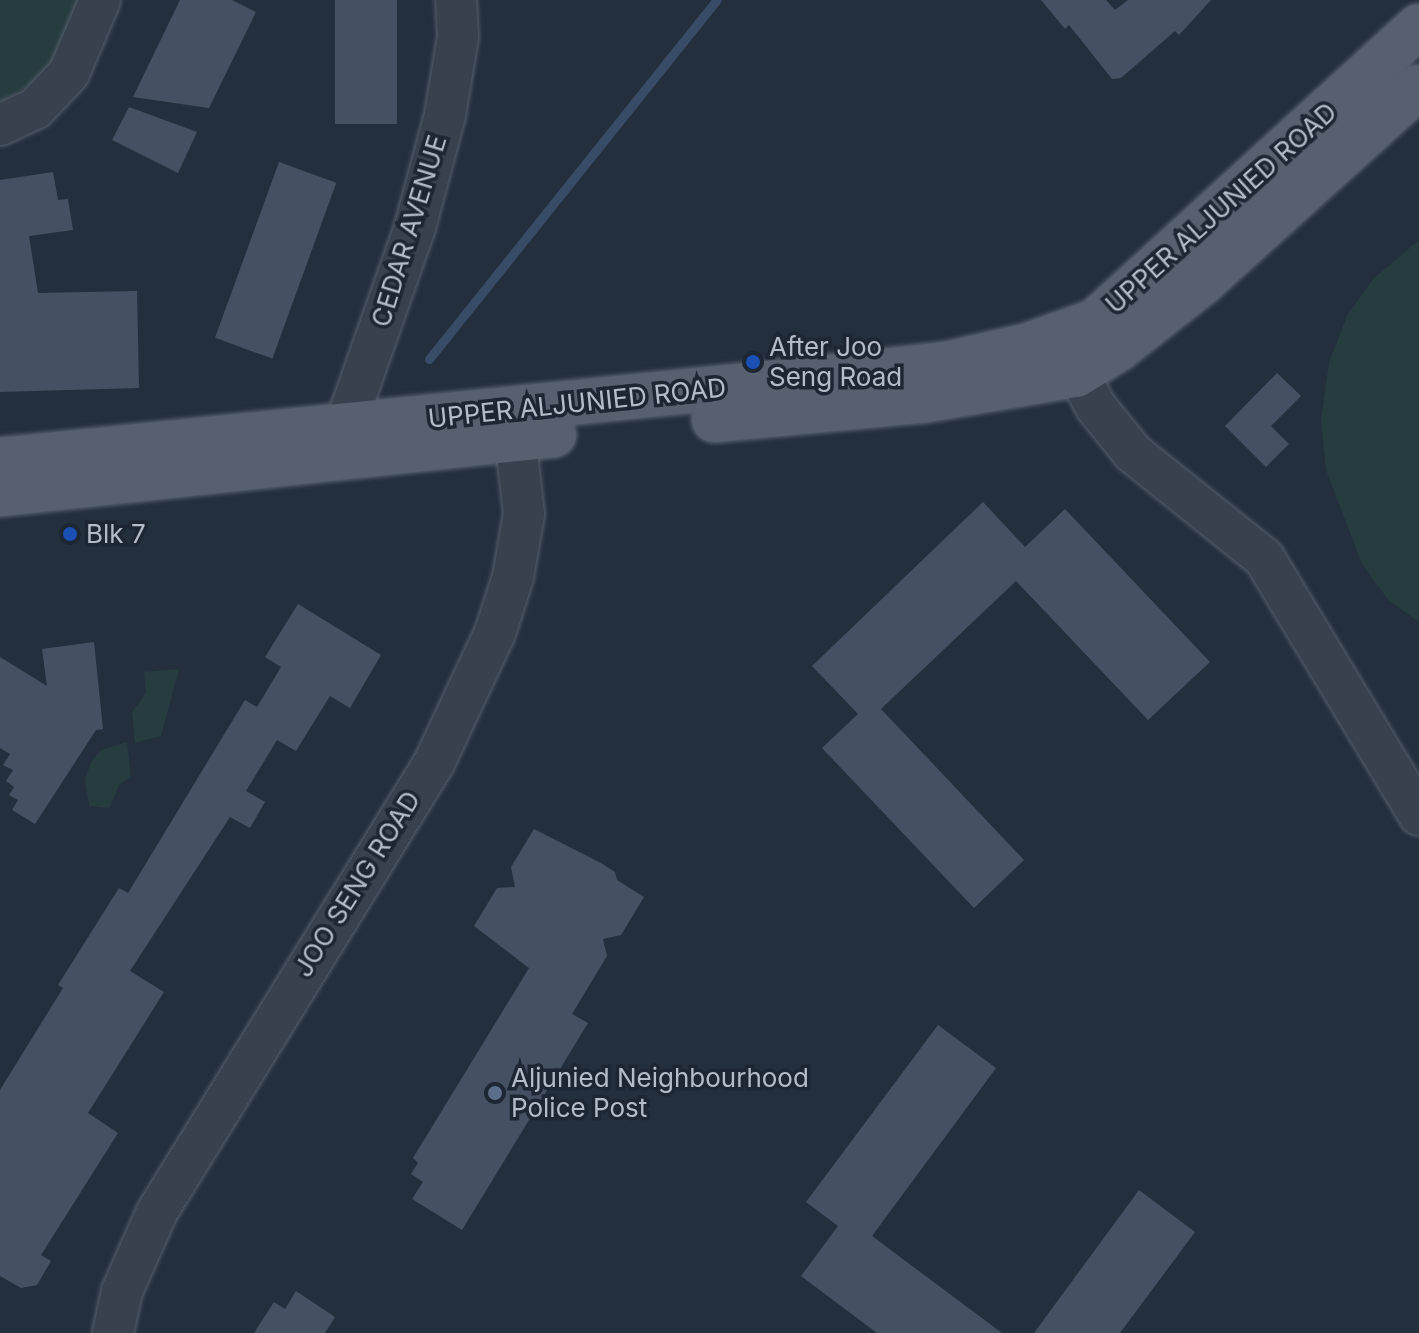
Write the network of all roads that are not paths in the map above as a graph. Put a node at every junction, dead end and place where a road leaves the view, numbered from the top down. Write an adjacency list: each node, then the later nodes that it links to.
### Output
1 (100, 0): 5 (street)
2 (456, 0): 9 (street, CEDAR AVENUE)
3 (1419, 26): 6 (main road, UPPER ALJUNIED ROAD)
4 (1419, 87): 7 (main road, UPPER ALJUNIED ROAD)
5 (0, 125)
6 (1058, 335): 7 (street); 8 (main road, UPPER ALJUNIED ROAD)
7 (1076, 375): 8 (main road, UPPER ALJUNIED ROAD); 12 (street)
8 (514, 425): 9 (main road, UPPER ALJUNIED ROAD); 13 (street, JOO SENG ROAD)
9 (345, 442): 10 (main road, UPPER ALJUNIED ROAD); 11 (main road, UPPER ALJUNIED ROAD)
10 (0, 460)
11 (0, 494)
12 (1419, 815)
13 (113, 1333)

